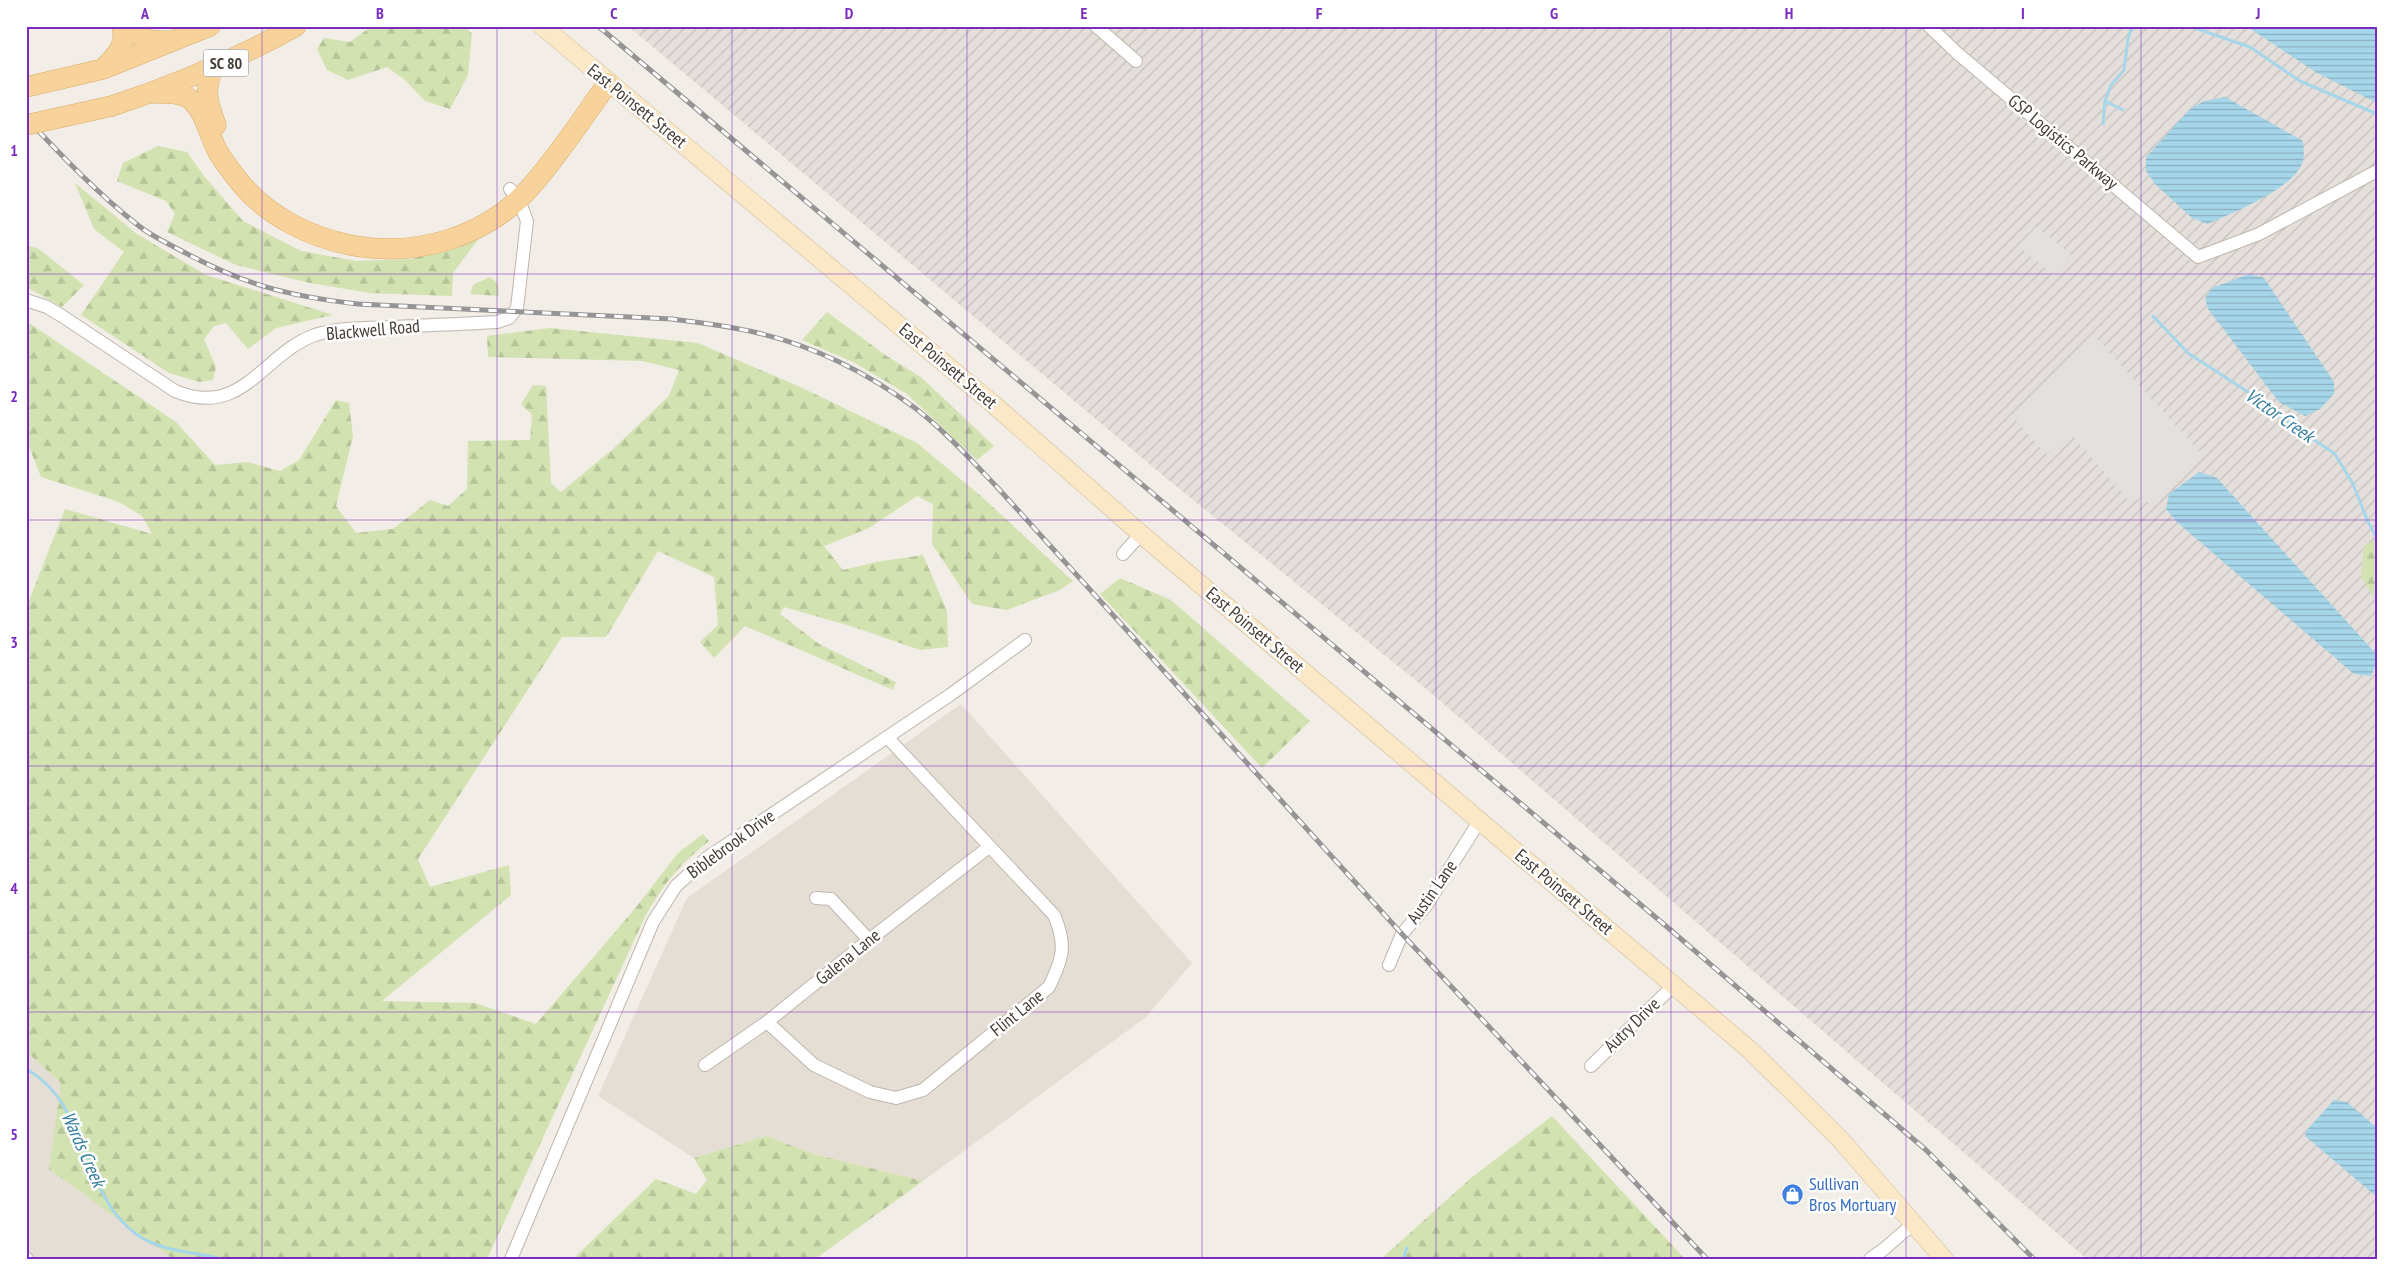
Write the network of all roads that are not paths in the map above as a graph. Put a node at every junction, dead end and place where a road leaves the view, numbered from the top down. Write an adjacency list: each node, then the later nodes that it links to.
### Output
1 (122, 26): 11 (main road)
2 (133, 26): 8 (main road)
3 (210, 26): 8 (main road, SC 80)
4 (296, 26): 10 (main road, SC 80)
5 (542, 26): 12 (main road, East Poinsett Street)
6 (1096, 26): 9 (street)
7 (1930, 26): 16 (street, GSP Logistics Parkway)
8 (174, 41): 11 (main road, SC 80)
9 (1136, 61)
10 (213, 68): 14 (main road, SC 80); 17 (main road)
11 (104, 69): 13 (main road, SC 80)
12 (603, 79): 17 (main road); 19 (main road, East Poinsett Street)
13 (26, 87)
14 (153, 93): 15 (main road, SC 80, bridge); 17 (main road)
15 (26, 125)
16 (2377, 171)
17 (514, 194): 18 (street, Blackwell Road)
18 (26, 300)
19 (1141, 534): 20 (street); 23 (main road, East Poinsett Street)
20 (1123, 554)
21 (1025, 640): 22 (street, Biblebrook Drive)
22 (887, 737): 24 (street, Flint Lane); 33 (street, Biblebrook Drive)
23 (1480, 820): 27 (street, Austin Lane); 28 (main road, East Poinsett Street)
24 (989, 847): 26 (street, Galena Lane); 29 (street, Flint Lane)
25 (816, 898): 26 (street)
26 (869, 940): 29 (street, Galena Lane)
27 (1389, 965)
28 (1674, 985): 31 (street, Autry Drive); 32 (main road, East Poinsett Street)
29 (767, 1022): 30 (street, Galena Lane)
30 (705, 1065)
31 (1591, 1066)
32 (1914, 1222): 34 (street); 35 (main road, East Poinsett Street)
33 (511, 1259)
34 (1870, 1259)
35 (1944, 1259)

